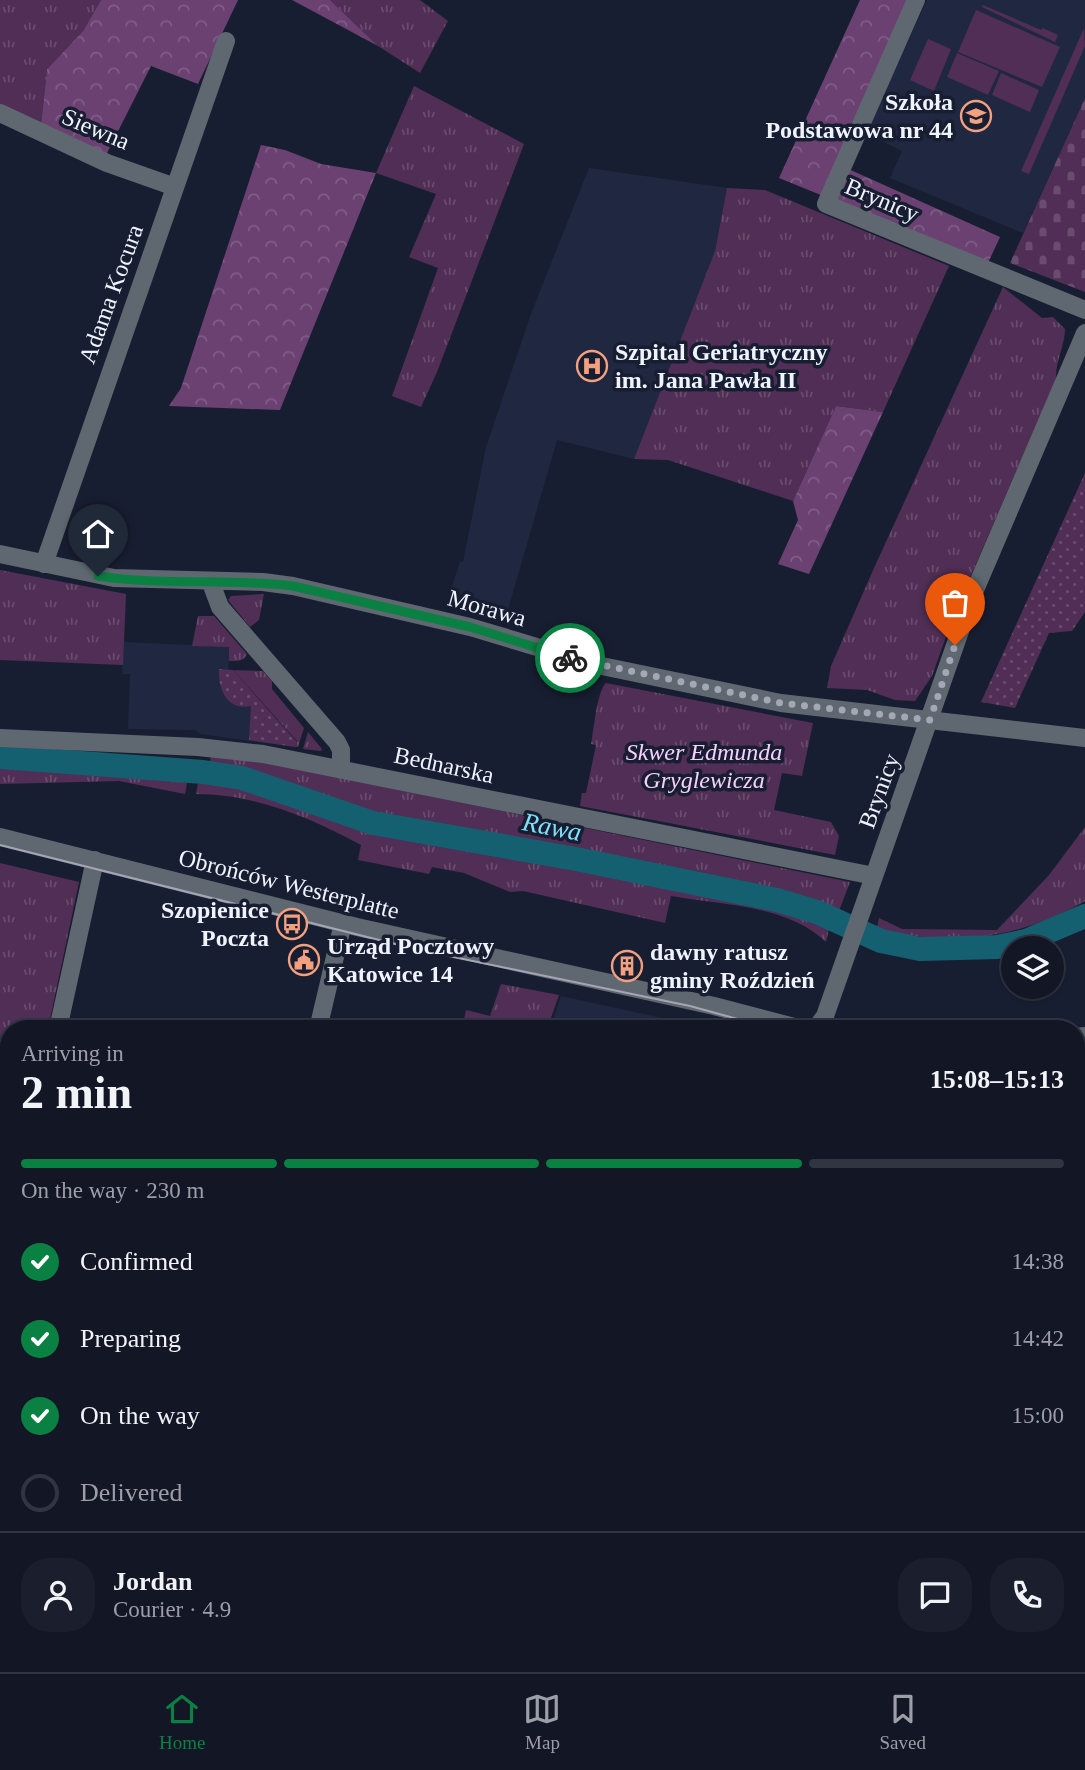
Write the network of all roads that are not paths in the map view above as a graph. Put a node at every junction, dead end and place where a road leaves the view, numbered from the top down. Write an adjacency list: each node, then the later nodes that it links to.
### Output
1 (916, 0): 5 (street, Brynicy)
2 (226, 41): 4 (street, Adama Kocura)
3 (0, 113): 4 (street, Siewna)
4 (174, 187): 8 (street, Adama Kocura)
5 (1085, 310)
6 (1085, 333): 10 (street, Brynicy)
7 (0, 554): 8 (street, Morawa)
8 (44, 564): 9 (street, Morawa)
9 (211, 583): 10 (street, Morawa); 13 (street)
10 (930, 720): 12 (street, Morawa); 16 (street, Brynicy)
11 (0, 738): 13 (street, Bednarska)
12 (1085, 738)
13 (341, 769): 16 (street, Bednarska)
14 (0, 837): 15 (street, Obrońców Westerplatte)
15 (95, 860): 17 (street, Obrońców Westerplatte); 18 (street)
16 (874, 876): 21 (street, Brynicy)
17 (343, 923): 19 (street); 20 (street, Obrońców Westerplatte)
18 (60, 1020)
19 (320, 1020)
20 (772, 1020)
21 (823, 1020)

